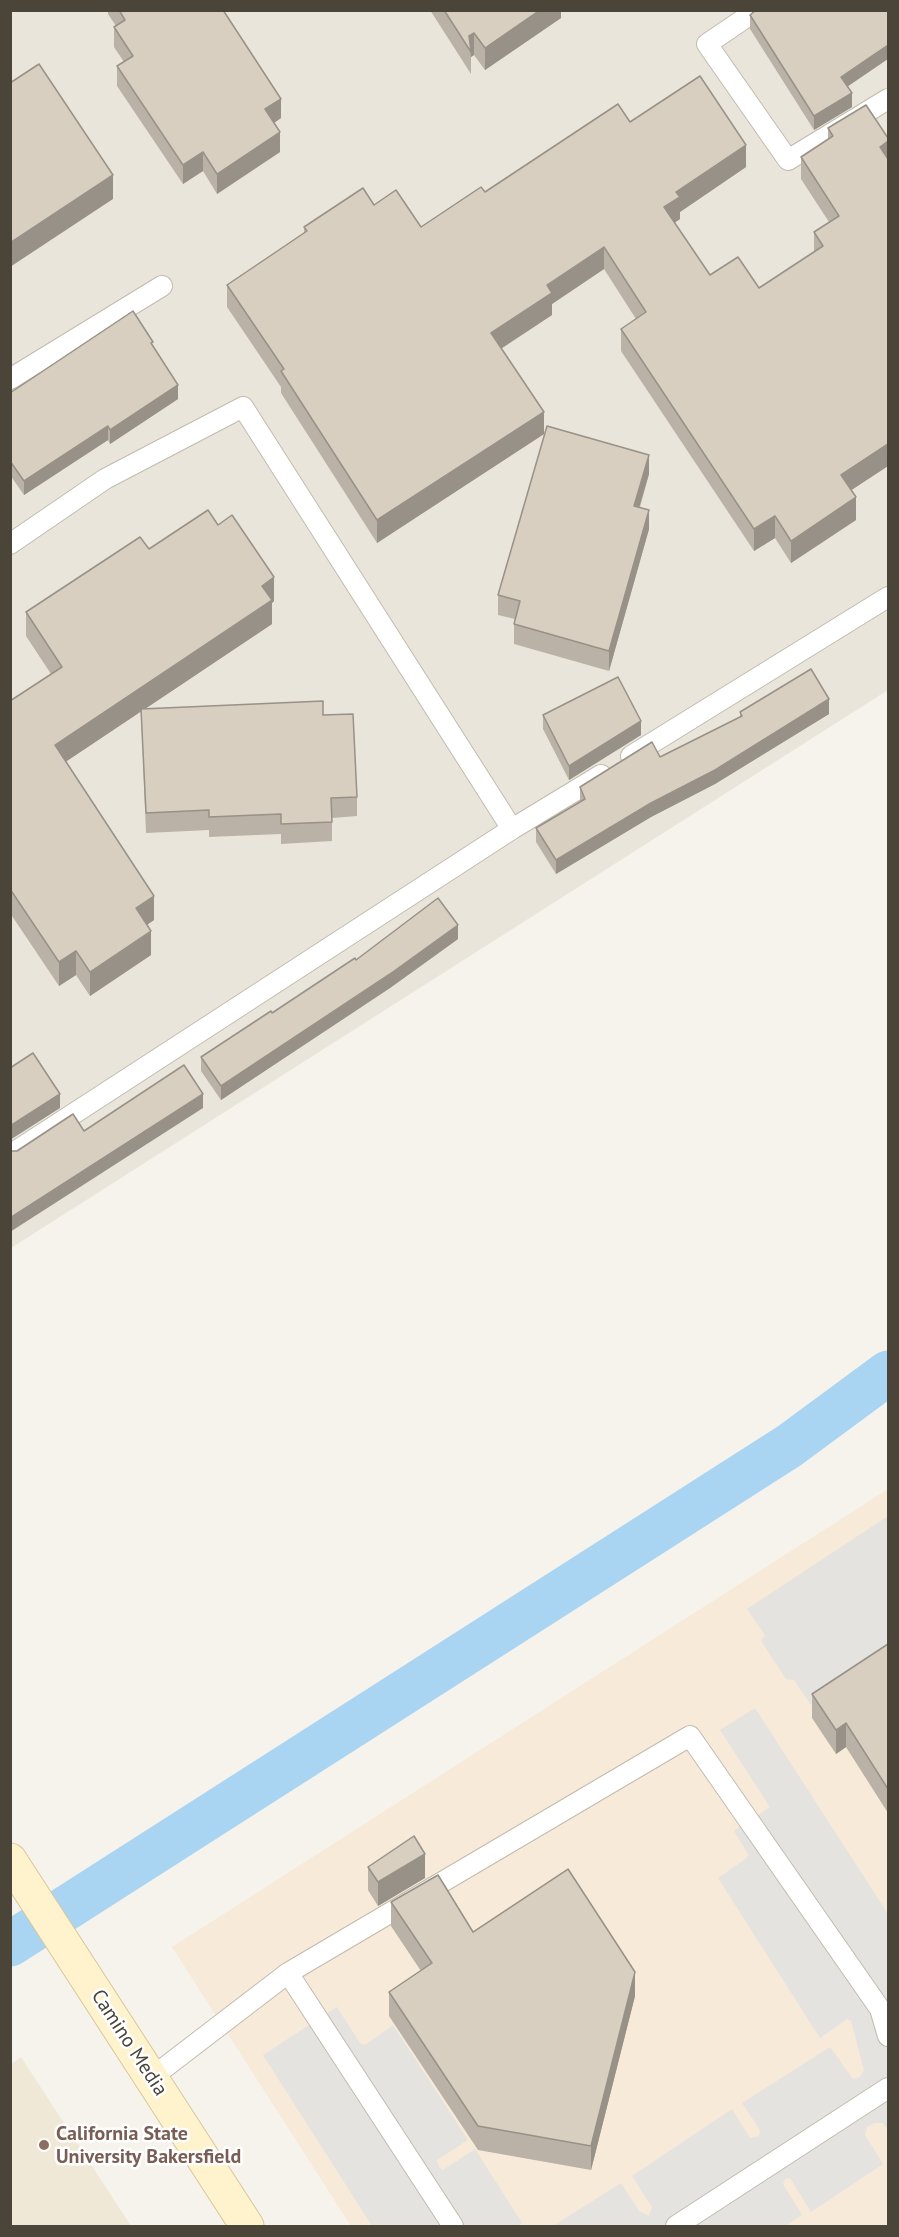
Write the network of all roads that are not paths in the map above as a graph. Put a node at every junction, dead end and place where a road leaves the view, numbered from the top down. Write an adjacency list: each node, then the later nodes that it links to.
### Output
1 (757, 10): 2 (lane)
2 (888, 99)
3 (162, 285): 4 (lane)
4 (10, 379)
5 (10, 544): 7 (lane)
6 (888, 597): 7 (lane)
7 (512, 829): 8 (lane)
8 (10, 1155)
9 (15, 1867): 12 (street, Camino Media)
10 (288, 1973): 11 (lane); 12 (lane); 15 (lane)
11 (888, 2036)
12 (151, 2078): 14 (street, Camino Media)
13 (888, 2088): 16 (lane)
14 (248, 2226)
15 (453, 2226)
16 (676, 2226)

